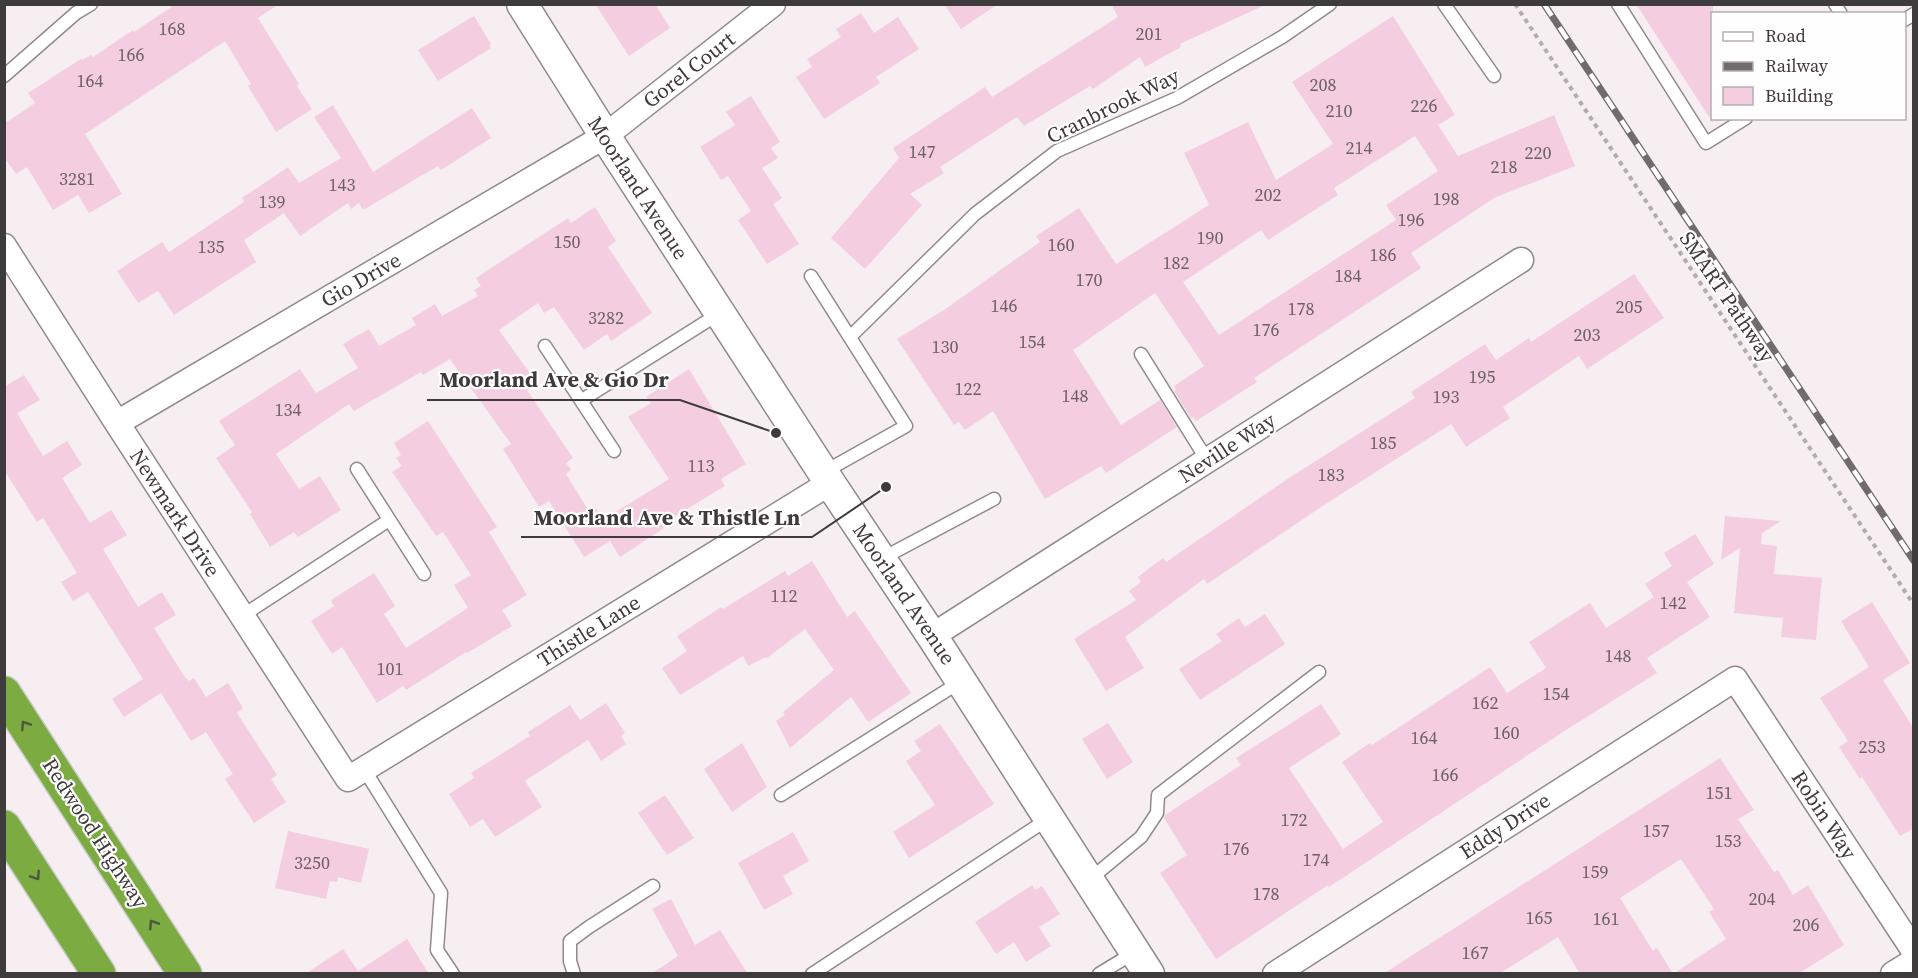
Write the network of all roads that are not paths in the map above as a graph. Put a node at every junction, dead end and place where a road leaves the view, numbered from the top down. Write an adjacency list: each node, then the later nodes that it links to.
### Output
1 (91, 4): 7 (lane)
2 (522, 4): 11 (street, Moorland Avenue)
3 (773, 4): 11 (street, Gorel Court)
4 (1330, 4): 16 (lane, Cranbrook Way)
5 (1444, 4): 9 (lane)
6 (1618, 4): 10 (lane)
7 (73, 9): 8 (lane)
8 (4, 75)
9 (1494, 76)
10 (1743, 120)
11 (605, 136): 15 (street, Moorland Avenue); 20 (street, Gio Drive)
12 (4, 246): 20 (street, Newmark Drive)
13 (1521, 260): 22 (street, Neville Way)
14 (811, 276): 16 (lane)
15 (720, 313): 19 (lane); 24 (street, Moorland Avenue)
16 (850, 337): 24 (lane)
17 (545, 346): 19 (lane)
18 (1140, 354): 22 (lane)
19 (582, 400): 21 (lane)
20 (117, 423): 29 (street, Newmark Drive)
21 (614, 451)
22 (1207, 460): 30 (street, Neville Way)
23 (357, 469): 26 (lane)
24 (826, 477): 27 (street, Moorland Avenue); 35 (street, Thistle Lane)
25 (994, 499): 27 (lane)
26 (389, 520): 28 (lane); 29 (lane)
27 (881, 559): 30 (street, Moorland Avenue)
28 (424, 574)
29 (242, 616): 35 (street, Newmark Drive)
30 (932, 636): 33 (street, Moorland Avenue)
31 (1319, 672): 39 (lane)
32 (1735, 679): 41 (street, Robin Way); 50 (street, Eddy Drive)
33 (961, 681): 36 (lane); 37 (street, Moorland Avenue)
34 (4, 693): 45 (highway, Redwood Highway, one-way to 34)
35 (356, 774): 46 (lane)
36 (781, 795)
37 (1049, 818): 39 (street, Moorland Avenue); 48 (lane)
38 (4, 827): 44 (highway, one-way to 44)
39 (1089, 880): 43 (street, Moorland Avenue)
40 (653, 886): 47 (lane)
41 (1914, 951)
42 (1914, 961): 51 (street)
43 (1142, 963): 49 (lane)
44 (99, 974)
45 (185, 974)
46 (453, 974)
47 (574, 974)
48 (812, 974)
49 (1099, 974)
50 (1275, 974)
51 (1893, 974)

